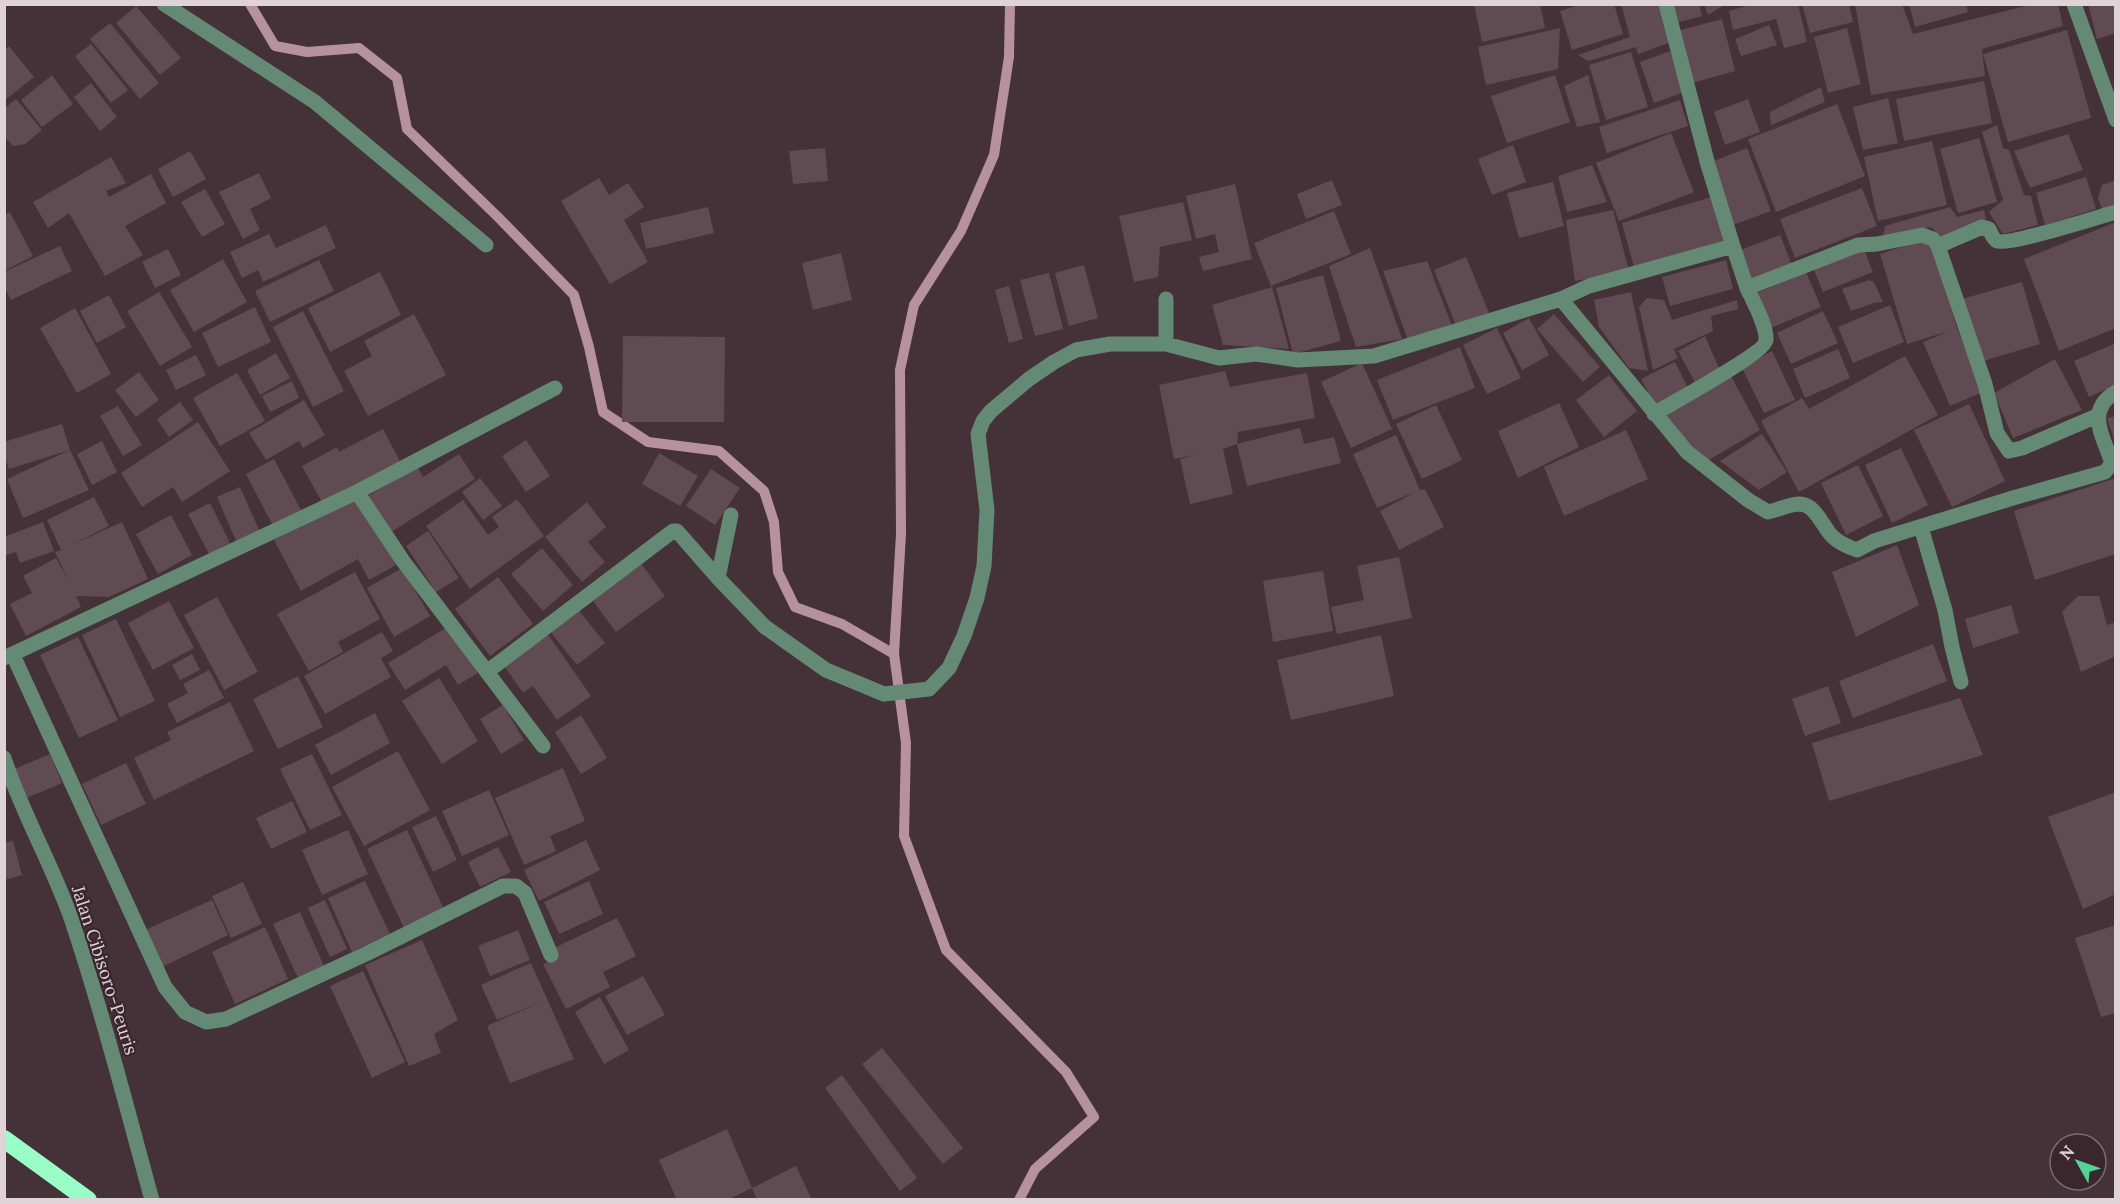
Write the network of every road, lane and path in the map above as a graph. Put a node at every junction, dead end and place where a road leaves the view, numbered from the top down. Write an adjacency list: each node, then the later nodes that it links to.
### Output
1 (164, 4): 6 (street)
2 (1666, 4): 7 (street)
3 (2074, 4): 4 (street)
4 (2115, 120)
5 (2115, 212): 8 (street)
6 (486, 245)
7 (1733, 246): 9 (street); 11 (street)
8 (1938, 246): 9 (street); 16 (street)
9 (1747, 288): 15 (street)
10 (1166, 299): 12 (street)
11 (1561, 300): 12 (street); 15 (street)
12 (1166, 344): 20 (street)
13 (555, 388): 17 (street)
14 (2115, 392): 16 (street)
15 (1654, 414): 19 (street)
16 (2097, 416): 19 (street)
17 (357, 492): 21 (street); 22 (street)
18 (730, 515): 20 (street)
19 (1921, 527): 23 (street)
20 (718, 578): 22 (street)
21 (9, 657): 26 (street)
22 (488, 671): 24 (street)
23 (1961, 682)
24 (543, 746)
25 (4, 758): 29 (street, Jalan Cibisoro-Peuris)
26 (551, 955)
27 (4, 1139): 28 (highway)
28 (88, 1200)
29 (152, 1200)

